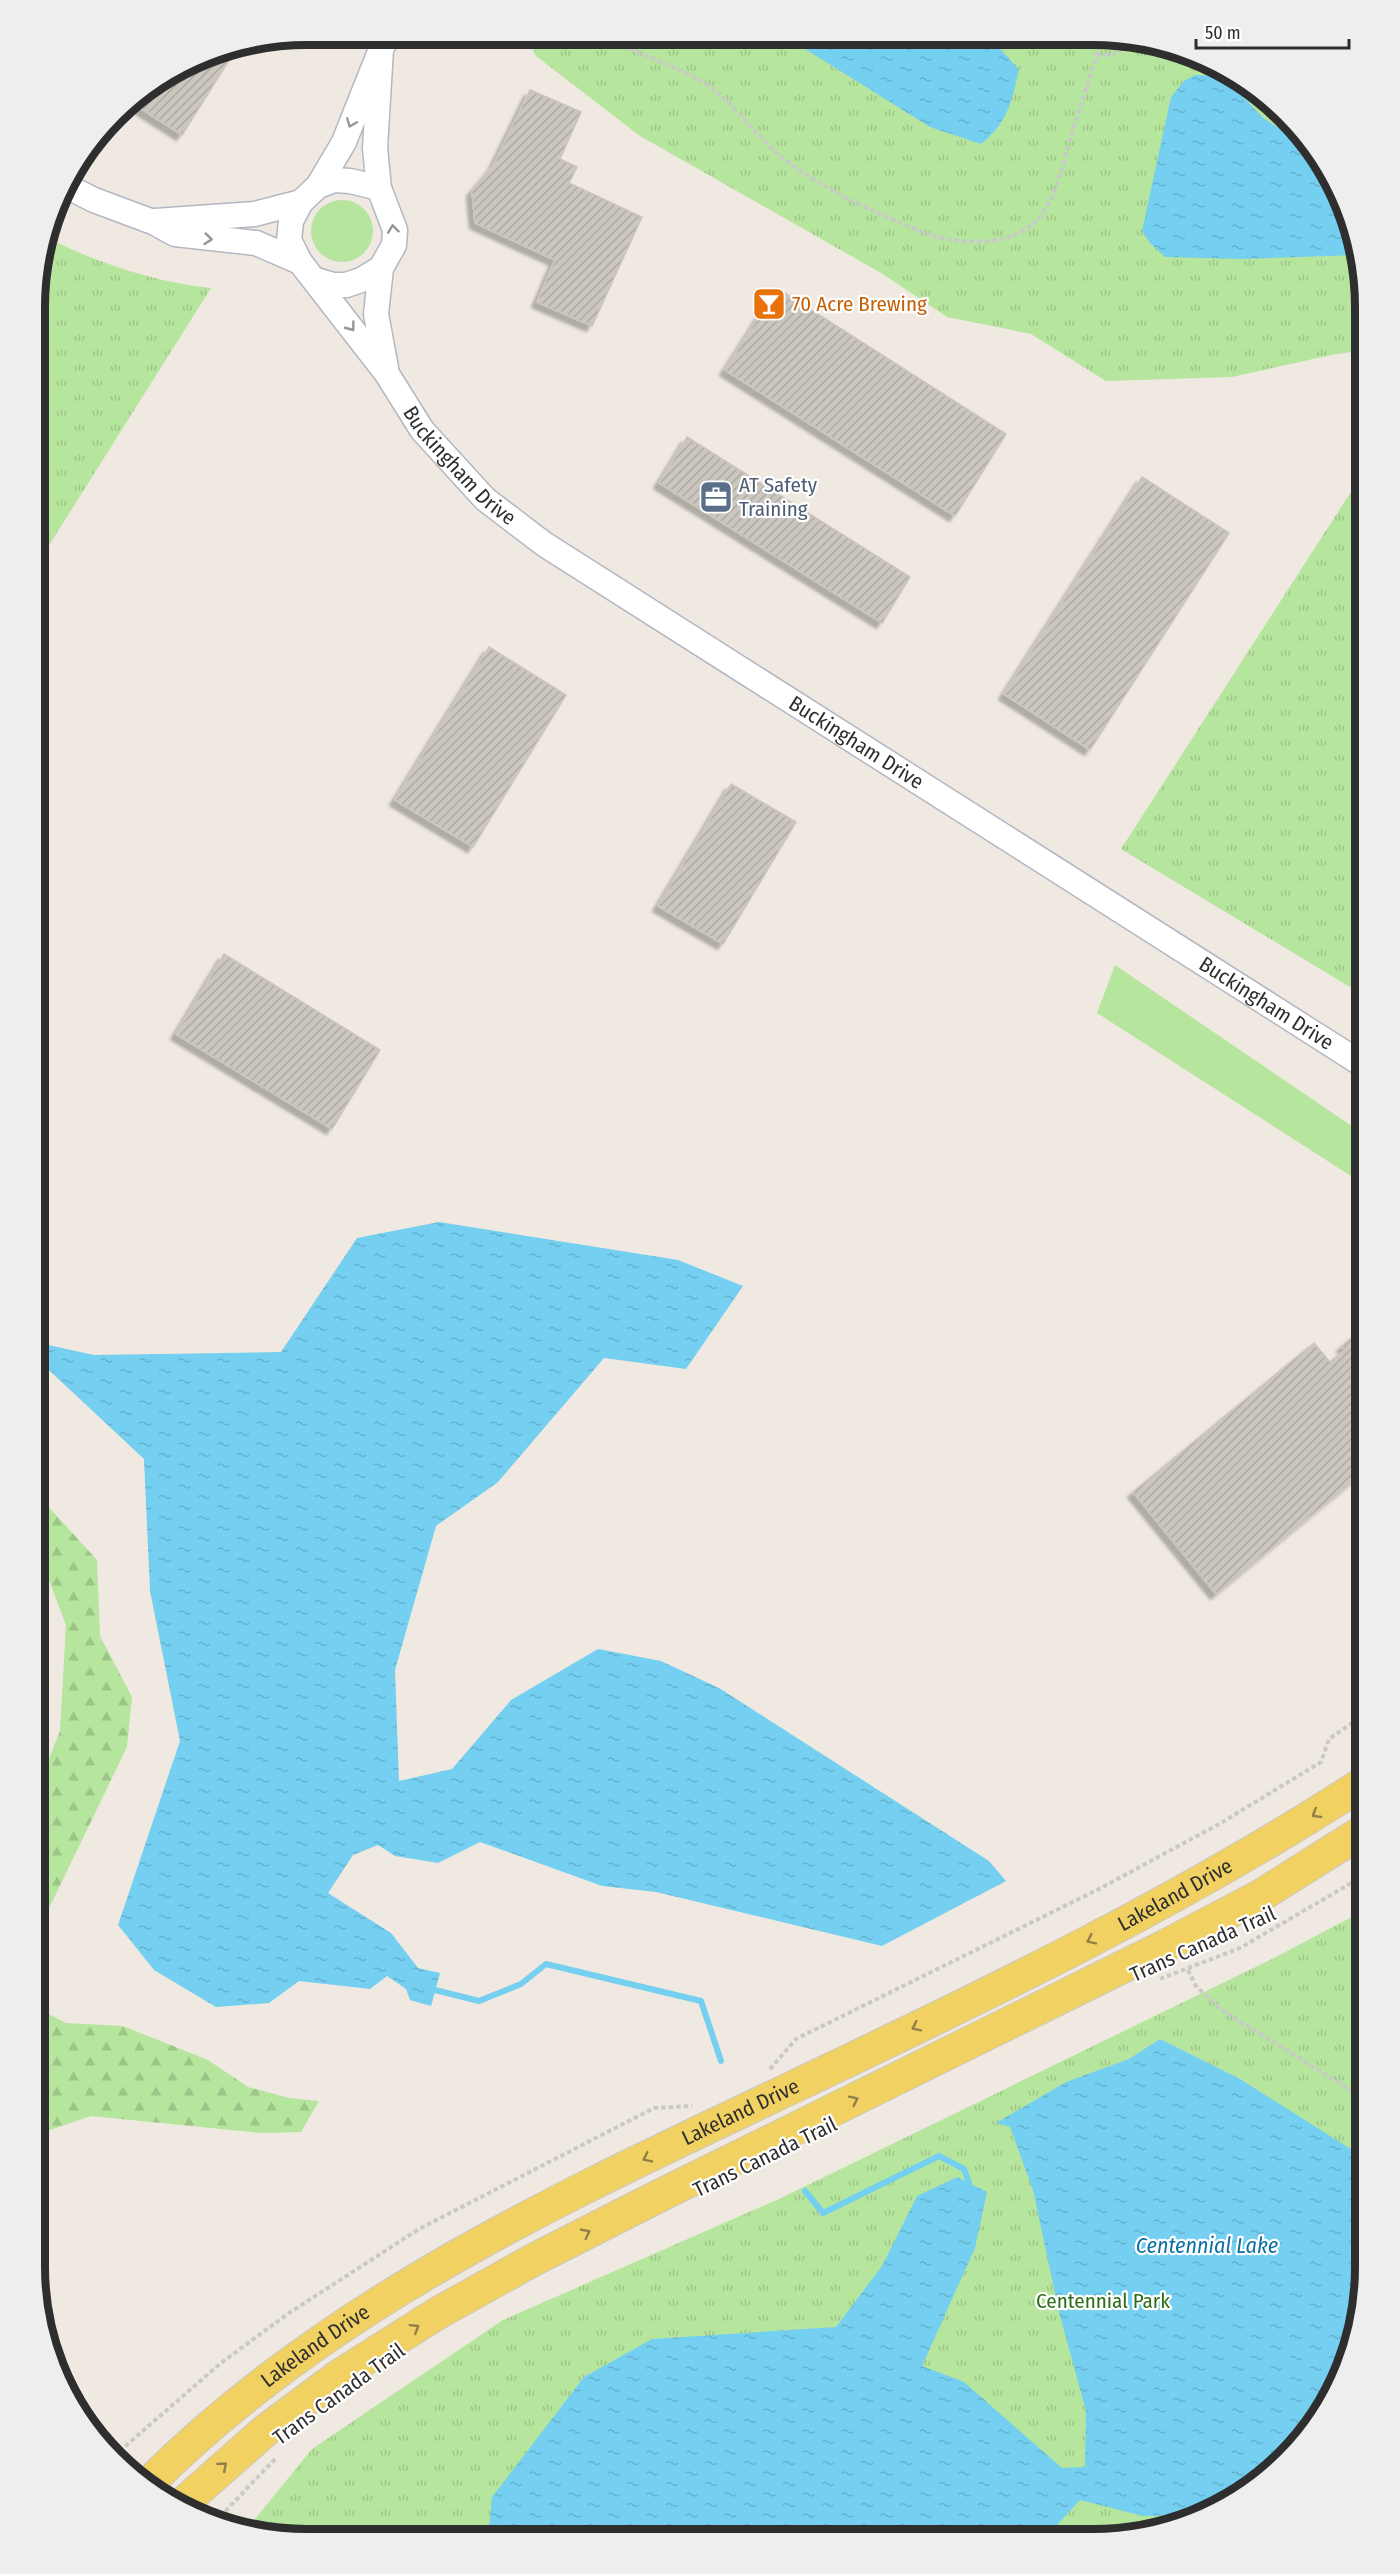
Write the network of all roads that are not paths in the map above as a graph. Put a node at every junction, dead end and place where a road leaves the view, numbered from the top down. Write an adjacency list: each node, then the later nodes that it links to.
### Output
1 (384, 45): 5 (street, one-way to 5)
2 (385, 45): 3 (street)
3 (379, 188): 5 (street); 8 (street, one-way to 3)
4 (73, 189): 6 (street)
5 (309, 194): 6 (street); 7 (street)
6 (153, 222): 7 (street, one-way to 7)
7 (300, 262): 9 (street)
8 (381, 268): 9 (street); 10 (street, Buckingham Drive)
9 (316, 280): 10 (street, Buckingham Drive, one-way to 10)
10 (387, 374): 11 (street, Buckingham Drive)
11 (1355, 1060)
12 (1355, 1788): 14 (main road, Lakeland Drive, one-way to 14)
13 (1355, 1836): 15 (main road, Lakeland Drive, one-way to 13)
14 (153, 2479)
15 (187, 2500)

